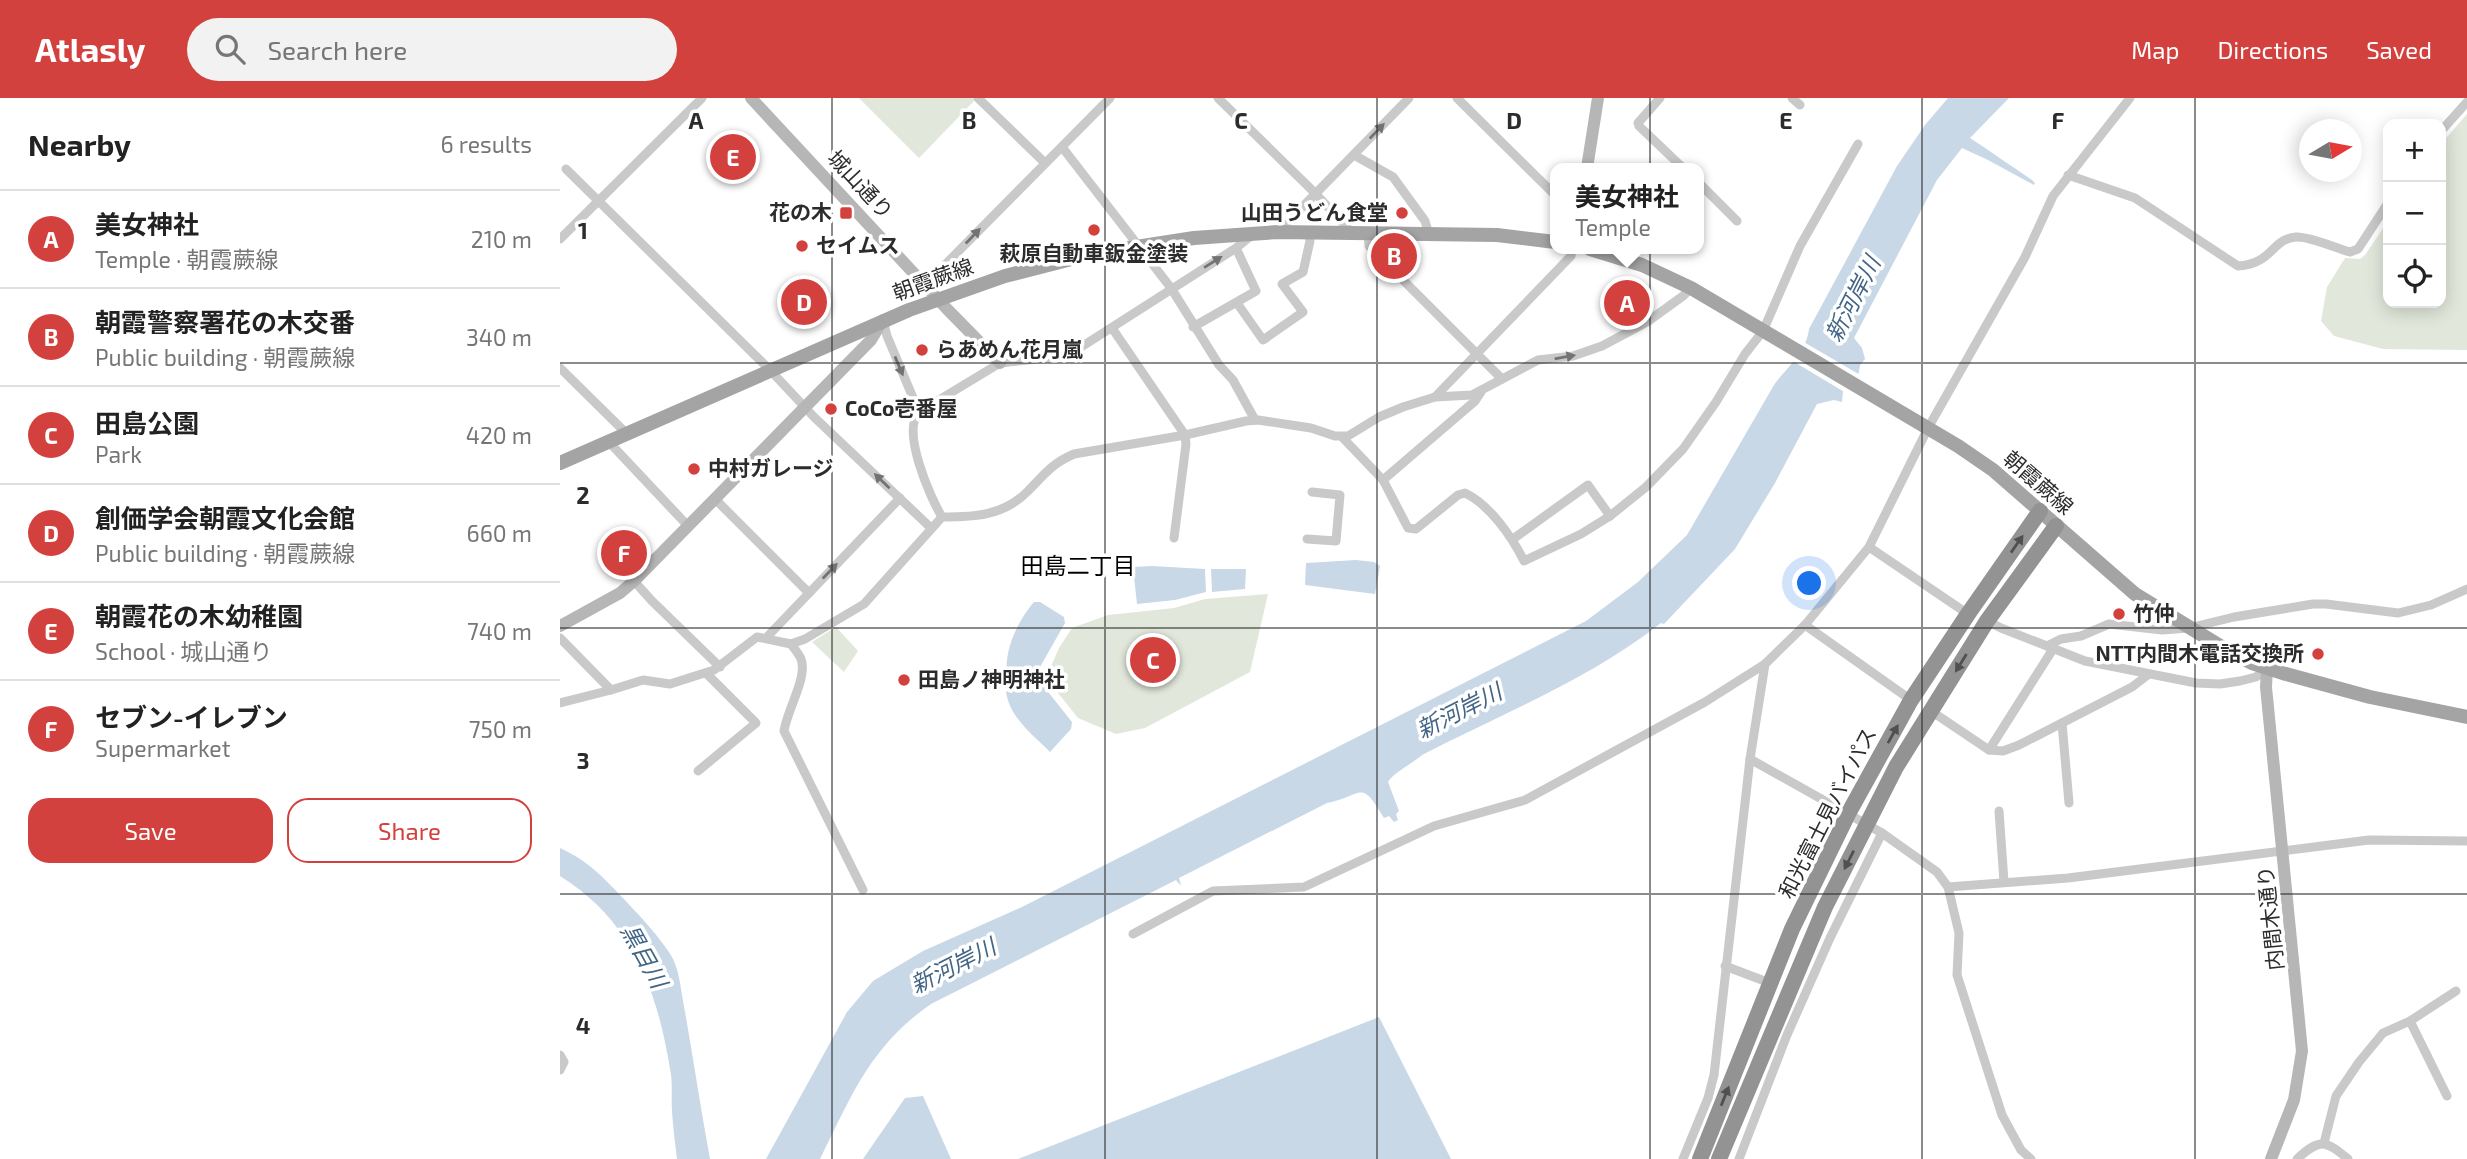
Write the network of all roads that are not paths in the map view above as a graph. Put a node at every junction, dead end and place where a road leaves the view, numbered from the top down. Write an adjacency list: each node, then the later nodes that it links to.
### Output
1 (702, 98): 24 (street)
2 (751, 98): 39 (street, 城山通り)
3 (978, 98): 16 (street)
4 (1110, 98): 14 (street)
5 (1218, 98): 23 (street)
6 (1409, 98): 15 (street, one-way to 6)
7 (1457, 98): 22 (street)
8 (1598, 98): 17 (street)
9 (1660, 98): 18 (street)
10 (2130, 98): 20 (street)
11 (2467, 102): 12 (street)
12 (2446, 125)
13 (1858, 144): 47 (street)
14 (1062, 147): 16 (street); 35 (street)
15 (1354, 155): 23 (street); 32 (street)
16 (1045, 163): 39 (street, one-way to 16)
17 (1588, 163)
18 (1678, 163)
19 (566, 169): 24 (street)
20 (2068, 175): 25 (street); 58 (street)
21 (1704, 189): 26 (street)
22 (1550, 190)
23 (1316, 194): 28 (street); 30 (street)
24 (599, 202): 33 (street); 51 (street)
25 (2383, 212)
26 (1737, 221)
27 (1254, 233): 28 (main road, 朝霞蕨線); 35 (main road, 朝霞蕨線); 36 (street)
28 (1278, 233): 29 (main road, 朝霞蕨線)
29 (1309, 233): 30 (main road, 朝霞蕨線); 43 (street)
30 (1352, 233): 31 (main road, 朝霞蕨線)
31 (1368, 234): 32 (main road, 朝霞蕨線); 48 (street)
32 (1429, 234): 34 (main road, 朝霞蕨線)
33 (560, 239)
34 (1550, 241)
35 (1140, 245): 40 (street); 42 (main road, 朝霞蕨線)
36 (1236, 248): 40 (street, one-way to 36); 43 (street)
37 (1571, 254): 48 (street)
38 (1606, 254): 41 (main road, 朝霞蕨線)
39 (925, 285): 42 (street, 城山通り)
40 (1171, 288): 45 (street); 46 (street)
41 (1691, 288): 47 (main road, 朝霞蕨線); 52 (street, one-way to 41)
42 (938, 300): 44 (main road, 朝霞蕨線); 49 (street, 城山通り)
43 (1237, 303): 45 (street)
44 (883, 320): 51 (main road, 朝霞蕨線); 55 (street); 56 (street, one-way to 56)
45 (1193, 327): 57 (street)
46 (1112, 328): 49 (street); 60 (street)
47 (1767, 333): 58 (main road, 朝霞蕨線); 69 (street)
48 (1477, 353): 52 (street); 54 (street)
49 (1000, 363): 56 (street)
50 (560, 368): 59 (street)
51 (770, 370): 55 (street); 59 (main road, 朝霞蕨線)
52 (1502, 379): 53 (street)
53 (1481, 392): 54 (street); 64 (street)
54 (1435, 397): 61 (street)
55 (805, 407): 66 (street, one-way to 55); 67 (street)
56 (919, 412): 70 (street)
57 (1255, 420): 60 (street); 61 (street)
58 (1923, 425): 68 (main road, 朝霞蕨線); 77 (street)
59 (626, 433): 62 (main road, 朝霞蕨線)
60 (1185, 435): 70 (street); 74 (street)
61 (1343, 438): 64 (street)
62 (608, 441): 63 (main road, 朝霞蕨線); 71 (street)
63 (560, 463)
64 (1383, 480): 76 (street)
65 (1312, 492): 75 (street)
66 (900, 498): 73 (street); 80 (street, one-way to 66)
67 (715, 499): 71 (street); 80 (street)
68 (2040, 511): 72 (main road, 朝霞蕨線); 81 (highway, 和光富士見バイパス, one-way to 68)
69 (1610, 516): 76 (street); 76 (street)
70 (942, 517): 73 (street)
71 (688, 526): 78 (street)
72 (2056, 526): 82 (highway, 和光富士見バイパス); 85 (main road, 朝霞蕨線)
73 (931, 528): 88 (street)
74 (1174, 538)
75 (1307, 539)
76 (1513, 539)
77 (1869, 548): 81 (street); 83 (street)
78 (634, 581): 84 (street); 91 (street)
79 (2467, 589): 85 (street)
80 (809, 593): 87 (street)
81 (1968, 614): 96 (highway, 和光富士見バイパス)
82 (1987, 621): 89 (street); 98 (highway, 和光富士見バイパス, one-way to 98)
83 (1805, 625): 90 (street); 96 (street)
84 (560, 626)
85 (2189, 628): 89 (street); 92 (main road, 朝霞蕨線)
86 (560, 638): 95 (street)
87 (766, 638): 88 (street); 91 (street)
88 (791, 644): 113 (street)
89 (2050, 647): 94 (street); 101 (street)
90 (1765, 664): 102 (street); 114 (street)
91 (720, 667): 93 (street)
92 (2267, 668): 94 (street); 99 (main road, 朝霞蕨線); 110 (street, 内間木通り)
93 (706, 673): 95 (street); 103 (street)
94 (2150, 674): 100 (street)
95 (611, 690): 97 (street)
96 (1911, 700): 106 (highway, 和光富士見バイパス, one-way to 96)
97 (560, 703)
98 (1931, 711): 101 (street); 107 (highway, 和光富士見バイパス)
99 (2467, 717)
100 (2062, 723): 101 (street); 104 (street)
101 (1989, 750)
102 (1749, 759): 106 (street); 115 (street)
103 (698, 771)
104 (2069, 803)
105 (1999, 811): 111 (street)
106 (1848, 814): 107 (street); 116 (highway, 和光富士見バイパス)
107 (1867, 825): 108 (street); 125 (highway, 和光富士見バイパス, one-way to 125)
108 (1882, 833): 112 (street); 126 (street)
109 (2467, 841): 110 (street)
110 (2283, 852): 111 (street); 128 (street, 内間木通り)
111 (2004, 882): 112 (street)
112 (1948, 887): 127 (street)
113 (863, 890)
114 (1133, 934)
115 (1725, 966): 116 (street); 123 (street)
116 (1770, 983): 124 (highway, 和光富士見バイパス, one-way to 116)
117 (2456, 991): 118 (street)
118 (2410, 1021): 121 (street); 122 (street)
119 (560, 1055): 120 (street)
120 (560, 1070)
121 (2447, 1096)
122 (2324, 1143): 129 (street); 130 (street)
123 (1683, 1159)
124 (1700, 1159)
125 (1719, 1159)
126 (1739, 1159)
127 (2031, 1159)
128 (2271, 1159)
129 (2297, 1159)
130 (2348, 1159)

